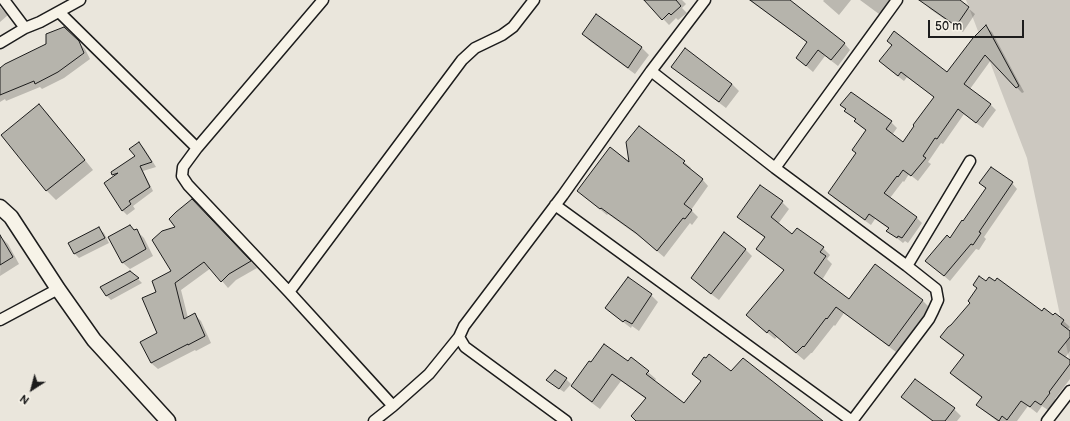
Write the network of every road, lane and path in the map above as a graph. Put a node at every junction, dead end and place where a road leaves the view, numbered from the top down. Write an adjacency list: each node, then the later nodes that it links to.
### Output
1 (4, 0): 8 (street)
2 (80, 0): 7 (street)
3 (323, 0): 11 (street)
4 (534, 0): 18 (street)
5 (705, 0): 10 (street)
6 (897, 0): 13 (street)
7 (59, 12): 8 (street); 11 (street)
8 (25, 28): 9 (street)
9 (0, 43)
10 (651, 71): 13 (street); 14 (street)
11 (197, 148): 18 (street)
12 (970, 161): 16 (street)
13 (775, 168): 16 (street)
14 (555, 205): 20 (street); 26 (street)
15 (0, 207): 17 (street)
16 (907, 266): 26 (street)
17 (58, 288): 19 (street); 23 (street)
18 (289, 292): 22 (street)
19 (0, 320)
20 (459, 337): 22 (street); 25 (street)
21 (1070, 391): 27 (street)
22 (393, 406): 24 (street)
23 (168, 421)
24 (374, 421)
25 (566, 421)
26 (852, 421)
27 (1047, 421)

